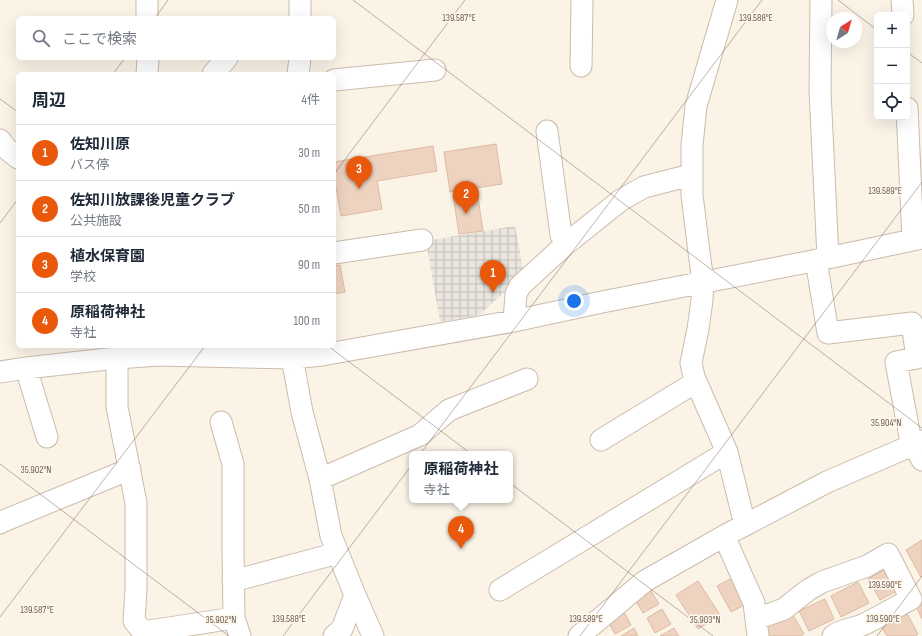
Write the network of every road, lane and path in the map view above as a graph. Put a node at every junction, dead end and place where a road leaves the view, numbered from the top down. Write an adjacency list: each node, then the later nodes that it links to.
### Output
1 (147, 0): 8 (street)
2 (300, 0): 9 (street)
3 (582, 0): 13 (street)
4 (727, 0): 21 (street)
5 (821, 0): 27 (street)
6 (902, 0): 7 (street)
7 (903, 12)
8 (147, 16)
9 (300, 16)
10 (148, 60): 15 (street)
11 (225, 60): 16 (street)
12 (300, 60): 17 (street)
13 (581, 66)
14 (435, 70): 18 (street)
15 (147, 72)
16 (215, 72)
17 (298, 72)
18 (336, 80)
19 (908, 120): 22 (street)
20 (547, 131): 25 (street)
21 (691, 175): 25 (street); 28 (street)
22 (916, 190): 23 (street)
23 (917, 239): 27 (street)
24 (422, 240): 26 (street)
25 (566, 244): 29 (street)
26 (336, 253)
27 (822, 259): 28 (street); 40 (street)
28 (704, 282): 29 (street); 36 (street)
29 (514, 321): 31 (street)
30 (158, 350): 31 (street); 32 (street)
31 (291, 352): 43 (street)
32 (117, 358): 33 (street); 42 (street)
33 (26, 368): 34 (street); 38 (street)
34 (0, 372)
35 (527, 379): 43 (street)
36 (696, 382): 39 (street); 41 (street)
37 (221, 422): 48 (street)
38 (47, 437)
39 (601, 440)
40 (919, 448): 45 (street)
41 (728, 452): 45 (street); 49 (street)
42 (130, 469): 44 (street); 51 (street)
43 (320, 479): 47 (street)
44 (0, 523)
45 (745, 525): 46 (street)
46 (724, 536): 52 (street); 55 (street)
47 (338, 553): 48 (street); 50 (street)
48 (233, 581): 51 (street)
49 (500, 590)
50 (355, 595): 53 (street); 54 (street)
51 (237, 627)
52 (757, 627): 56 (street)
53 (334, 636)
54 (373, 636)
55 (579, 636)
56 (833, 636)

